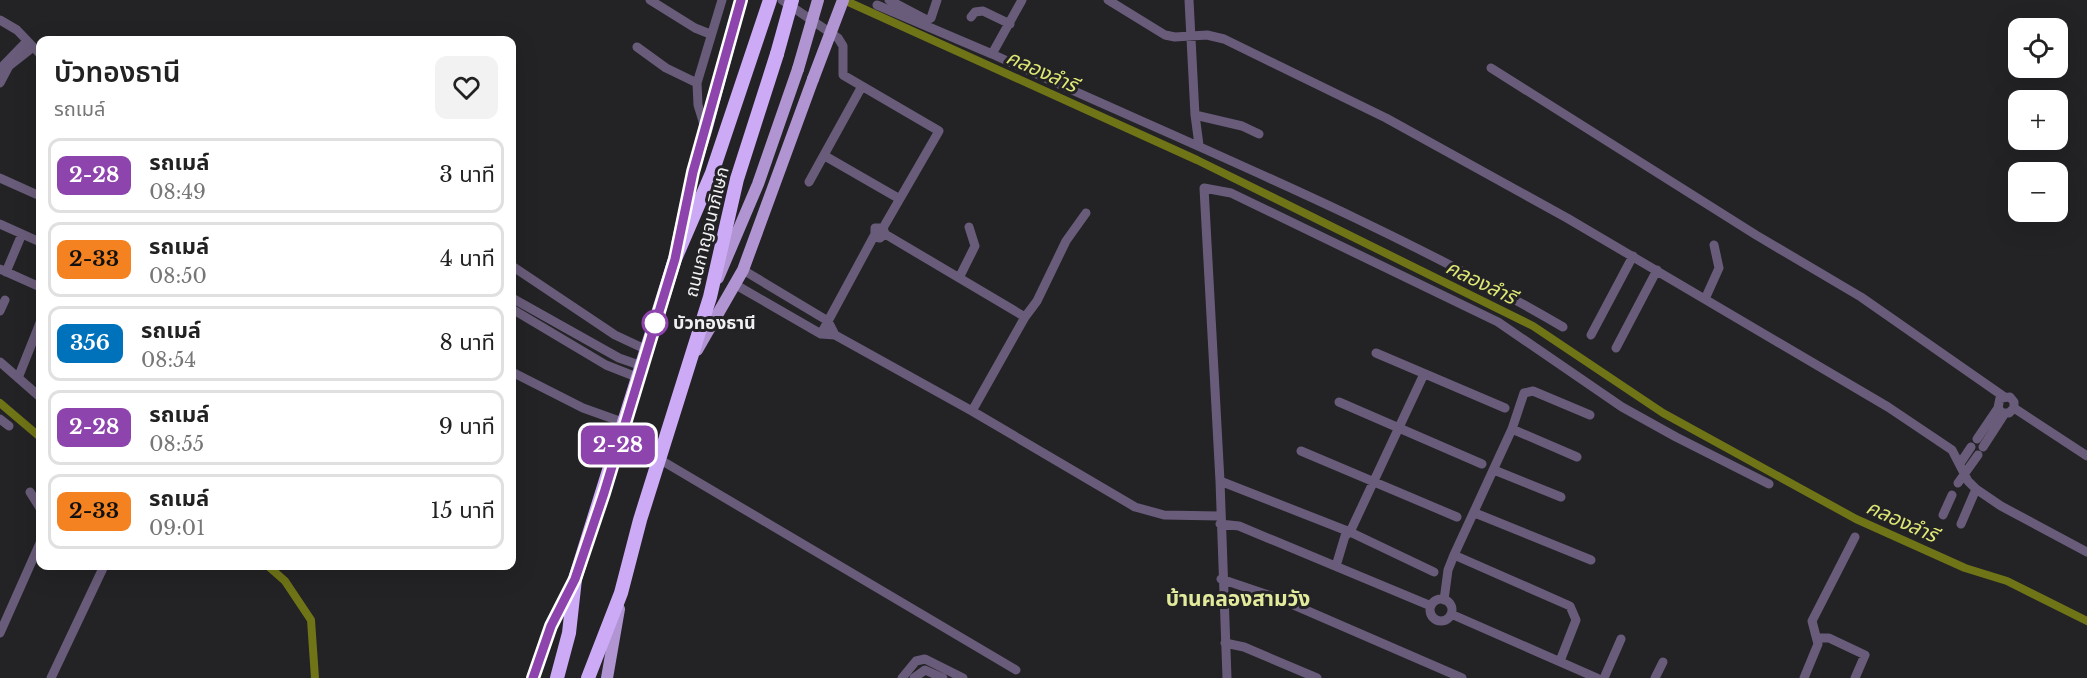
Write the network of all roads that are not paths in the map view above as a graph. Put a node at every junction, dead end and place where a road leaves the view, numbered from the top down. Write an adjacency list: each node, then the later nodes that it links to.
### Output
1 (650, 0): 18 (street)
2 (722, 0): 18 (street)
3 (741, 0): 29 (main road)
4 (770, 0): 45 (highway, ถนนกาญจนาภิเษก)
5 (782, 0): 27 (street)
6 (792, 0): 53 (highway, ถนนกาญจนาภิเษก, bridge)
7 (818, 0): 53 (main road, bridge)
8 (843, 0): 48 (main road, bridge)
9 (889, 0): 10 (street)
10 (937, 0)
11 (1022, 0): 17 (street)
12 (1108, 0): 19 (street)
13 (1189, 0): 19 (street)
14 (877, 5): 23 (street)
15 (971, 17): 17 (street)
16 (0, 21): 20 (street)
17 (1010, 24): 23 (street)
18 (710, 34): 26 (street)
19 (1193, 36): 28 (street); 44 (street)
20 (30, 45): 22 (street); 25 (street)
21 (637, 47): 26 (street)
22 (36, 50)
23 (992, 54): 31 (street)
24 (1491, 68): 78 (street)
25 (1, 76)
26 (697, 83): 29 (street)
27 (861, 88): 32 (street); 36 (street)
28 (1195, 115): 30 (street); 31 (street)
29 (706, 131): 45 (main road)
30 (1259, 134)
31 (1200, 146): 63 (street)
32 (825, 156): 34 (street); 36 (street)
33 (0, 178): 35 (street)
34 (809, 182)
35 (36, 194)
36 (898, 198): 40 (street)
37 (1086, 213): 61 (street)
38 (0, 224): 41 (street)
39 (969, 227): 50 (street)
40 (884, 231): 50 (street); 62 (street)
41 (22, 234): 42 (street); 47 (street)
42 (36, 240)
43 (1714, 245): 55 (street)
44 (1633, 256): 49 (street); 67 (street)
45 (675, 259): 69 (highway, ถนนกาญจนาภิเษก)
46 (516, 269): 69 (street)
47 (3, 270): 51 (street)
48 (742, 270): 52 (main road); 54 (street)
49 (1657, 270): 55 (street); 68 (street)
50 (958, 278): 61 (street)
51 (36, 285)
52 (736, 285): 60 (street); 71 (main road)
53 (710, 297): 71 (highway, ถนนกาญจนาภิเษก)
54 (792, 299): 60 (street); 62 (street)
55 (1705, 299): 94 (street)
56 (5, 300): 58 (street)
57 (516, 300): 73 (street)
58 (0, 311)
59 (516, 311): 73 (street)
60 (785, 314): 65 (street)
61 (1024, 317): 82 (street)
62 (828, 321): 65 (street); 66 (street)
63 (1563, 327)
64 (36, 333): 76 (street)
65 (821, 334): 66 (street)
66 (835, 335): 82 (street)
67 (1591, 335)
68 (1616, 348)
69 (647, 350): 73 (highway, ถนนกาญจนาภิเษก)
70 (1376, 353): 75 (street)
71 (692, 357): 93 (highway, ถนนกาญจนาภิเษก)
72 (0, 362): 76 (street)
73 (640, 372): 85 (highway, ถนนกาญจนาภิเษก)
74 (516, 374): 85 (street)
75 (1424, 374): 80 (street); 87 (street)
76 (18, 378): 77 (street)
77 (36, 394)
78 (2003, 396): 81 (street); 81 (street)
79 (1339, 402): 87 (street)
80 (1505, 408)
81 (2006, 410): 89 (street); 91 (street)
82 (972, 411): 109 (street)
83 (1590, 415): 88 (street)
84 (0, 419): 86 (street)
85 (625, 423): 120 (highway, ถนนกาญจนาภิเษก)
86 (9, 426)
87 (1399, 429): 95 (street); 99 (street)
88 (1512, 429): 92 (street); 96 (street)
89 (1979, 444): 94 (street); 97 (street)
90 (1301, 451): 99 (street)
91 (2087, 456)
92 (1577, 457)
93 (659, 459): 122 (highway, ถนนกาญจนาภิเษก); 132 (street)
94 (1961, 462): 97 (street)
95 (1482, 464)
96 (1494, 470): 104 (street); 106 (street)
97 (1961, 479): 101 (street)
98 (1220, 481): 100 (street); 109 (street); 111 (street)
99 (1376, 481): 108 (street); 111 (street)
100 (1769, 484)
101 (1976, 489): 110 (street); 114 (street)
102 (30, 492): 105 (street)
103 (1952, 495): 107 (street)
104 (1561, 497)
105 (36, 502)
106 (1475, 513): 115 (street); 116 (street)
107 (1943, 515)
108 (1457, 518)
109 (1219, 520): 117 (street); 121 (street)
110 (1961, 524)
111 (1350, 532): 117 (street); 119 (street)
112 (1855, 537): 127 (street)
113 (36, 552): 126 (street)
114 (2087, 552)
115 (1454, 555): 123 (street); 130 (street)
116 (1591, 560)
117 (1336, 566): 124 (street)
118 (102, 570): 133 (street)
119 (1434, 572)
120 (575, 579): 134 (main road); 135 (highway, ถนนกาญจนาภิเษก)
121 (1221, 579): 129 (street); 144 (street)
122 (621, 592): 136 (highway, ถนนกาญจนาภิเษก); 137 (main road)
123 (1444, 600): 124 (street); 125 (street)
124 (1431, 606): 125 (street)
125 (1451, 614): 130 (street)
126 (0, 633)
127 (1817, 638): 148 (street); 149 (street)
128 (1621, 639): 146 (street)
129 (1226, 643): 142 (street); 143 (street)
130 (1560, 661): 145 (street)
131 (1663, 662): 147 (street)
132 (1016, 670)
133 (51, 678)
134 (533, 678)
135 (557, 678)
136 (588, 678)
137 (607, 678)
138 (902, 678): 141 (street)
139 (914, 678): 140 (street)
140 (943, 678)
141 (963, 678)
142 (1227, 678)
143 (1317, 678)
144 (1462, 678)
145 (1597, 678)
146 (1604, 678)
147 (1655, 678)
148 (1804, 678)
149 (1855, 678)

